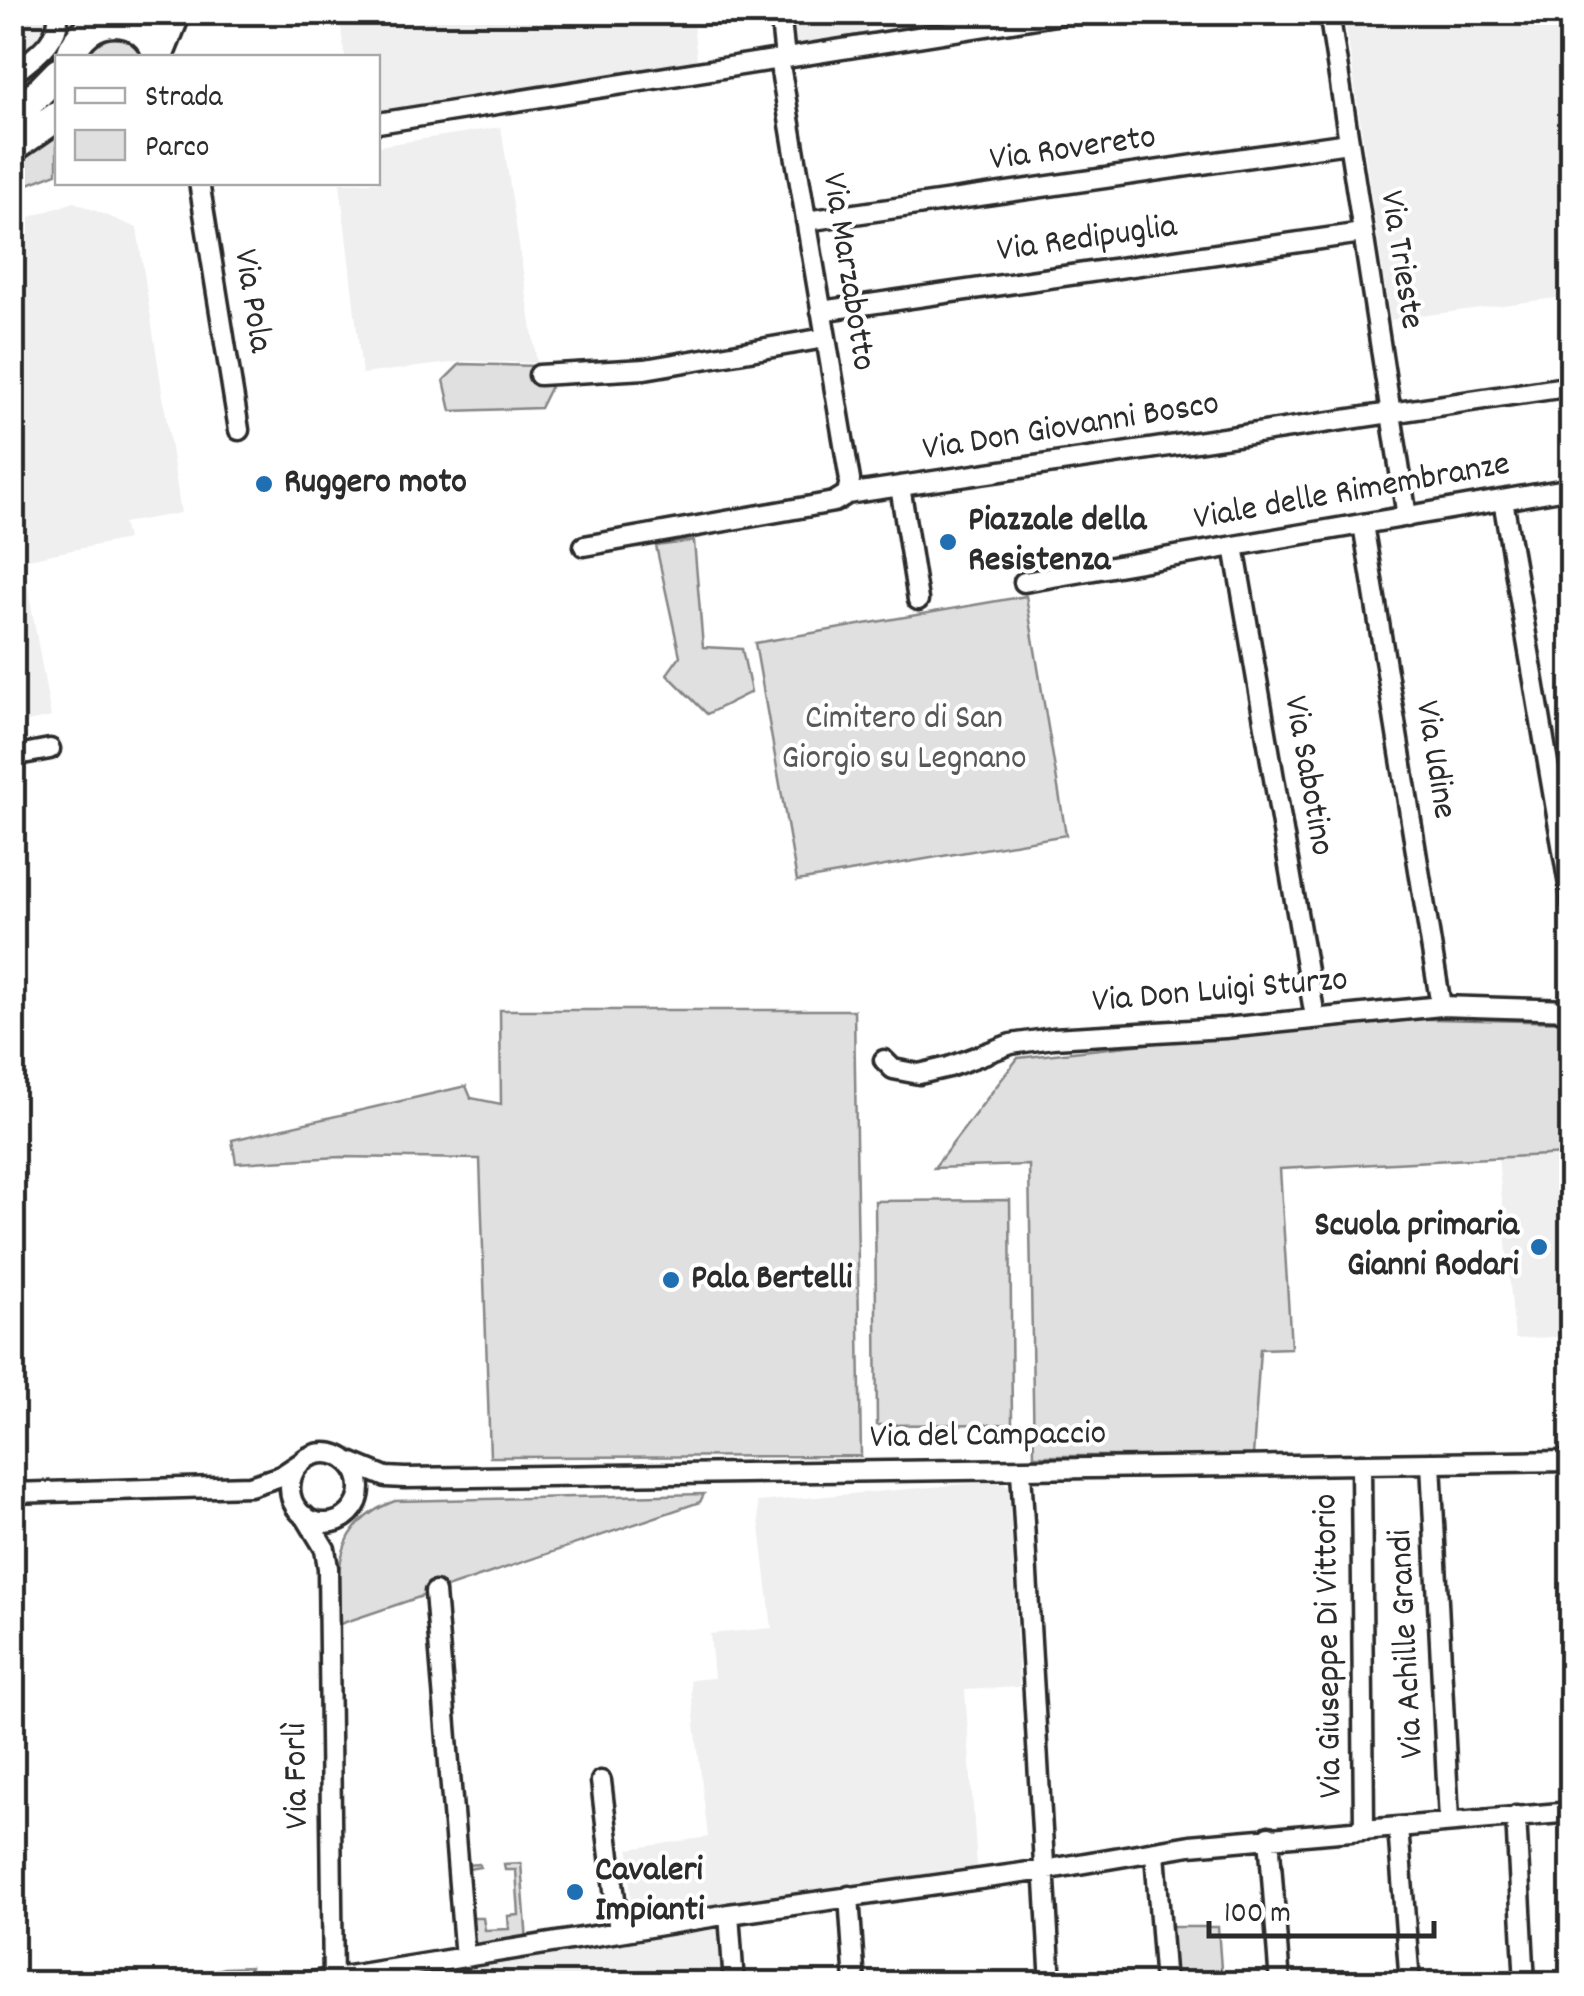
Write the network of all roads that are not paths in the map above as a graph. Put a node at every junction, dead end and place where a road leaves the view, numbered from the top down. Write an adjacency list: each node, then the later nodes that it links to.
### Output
1 (58, 12): 11 (street)
2 (176, 12): 9 (main road)
3 (780, 12): 10 (street)
4 (1074, 12): 10 (street)
5 (1329, 12): 16 (street, Via Trieste)
6 (118, 19): 7 (main road); 8 (main road)
7 (71, 55)
8 (158, 55)
9 (159, 55)
10 (782, 59): 15 (street); 19 (street, Via Marzabotto)
11 (12, 76)
12 (55, 76): 14 (main road)
13 (55, 118): 17 (main road)
14 (12, 120)
15 (380, 123)
16 (1348, 143): 19 (street, Via Rovereto); 20 (street, Via Trieste)
17 (12, 148)
18 (199, 185): 26 (street, Via Pola)
19 (806, 221): 21 (street, Via Marzabotto)
20 (1362, 233): 21 (street, Via Redipuglia); 25 (street, Via Trieste)
21 (821, 311): 22 (street, Via Marzabotto)
22 (825, 338): 23 (street); 29 (street, Via Marzabotto)
23 (539, 374)
24 (1572, 386): 25 (street, Via Don Giovanni Bosco)
25 (1391, 413): 27 (street, Via Don Giovanni Bosco); 31 (street, Via Trieste)
26 (239, 430)
27 (900, 486): 29 (street, Via Don Giovanni Bosco); 36 (street)
28 (1572, 488): 30 (street, Viale delle Rimembranze)
29 (846, 494): 33 (street, Via Don Giovanni Bosco)
30 (1502, 500): 31 (street, Viale delle Rimembranze); 39 (street)
31 (1407, 516): 32 (street, Viale delle Rimembranze)
32 (1363, 524): 34 (street, Viale delle Rimembranze); 40 (street, Via Udine)
33 (584, 546)
34 (1234, 546): 35 (street, Viale delle Rimembranze); 42 (street, Via Sabotino)
35 (1024, 582)
36 (918, 600)
37 (50, 749): 38 (street)
38 (12, 756)
39 (1572, 903)
40 (1442, 1006): 41 (street, Via Don Luigi Sturzo); 42 (street, Via Don Luigi Sturzo)
41 (1572, 1010)
42 (1315, 1017): 43 (street, Via Don Luigi Sturzo)
43 (884, 1060)
44 (1572, 1461): 48 (street, Via del Campaccio)
45 (350, 1462): 46 (street); 50 (street, Via del Campaccio); 53 (street)
46 (299, 1464): 51 (street); 54 (street)
47 (1360, 1464): 48 (street, Via del Campaccio); 49 (street, Via del Campaccio); 62 (street, Via Giuseppe Di Vittorio)
48 (1432, 1464): 60 (street, Via Achille Grandi)
49 (1021, 1471): 50 (street, Via del Campaccio); 65 (street)
50 (405, 1478): 53 (street, Via del Campaccio)
51 (250, 1486): 52 (street); 54 (street)
52 (12, 1493)
53 (353, 1510): 54 (street); 55 (street, Via Forlì)
54 (300, 1512): 55 (street, Via Forlì)
55 (328, 1568): 70 (street, Via Forlì)
56 (435, 1592): 69 (street)
57 (601, 1782): 68 (street)
58 (1572, 1812): 59 (street)
59 (1516, 1816): 60 (street); 78 (street)
60 (1450, 1821): 61 (street)
61 (1398, 1826): 62 (street); 77 (street)
62 (1364, 1828): 63 (street)
63 (1269, 1836): 64 (street); 76 (street)
64 (1155, 1853): 65 (street); 75 (street)
65 (1044, 1870): 66 (street); 74 (street)
66 (848, 1896): 67 (street); 73 (street)
67 (729, 1914): 68 (street); 72 (street)
68 (619, 1932): 69 (street)
69 (465, 1958): 70 (street)
70 (333, 1982): 71 (street)
71 (300, 1984)
72 (734, 1984)
73 (855, 1984)
74 (1052, 1984)
75 (1165, 1984)
76 (1280, 1984)
77 (1410, 1984)
78 (1525, 1984)

